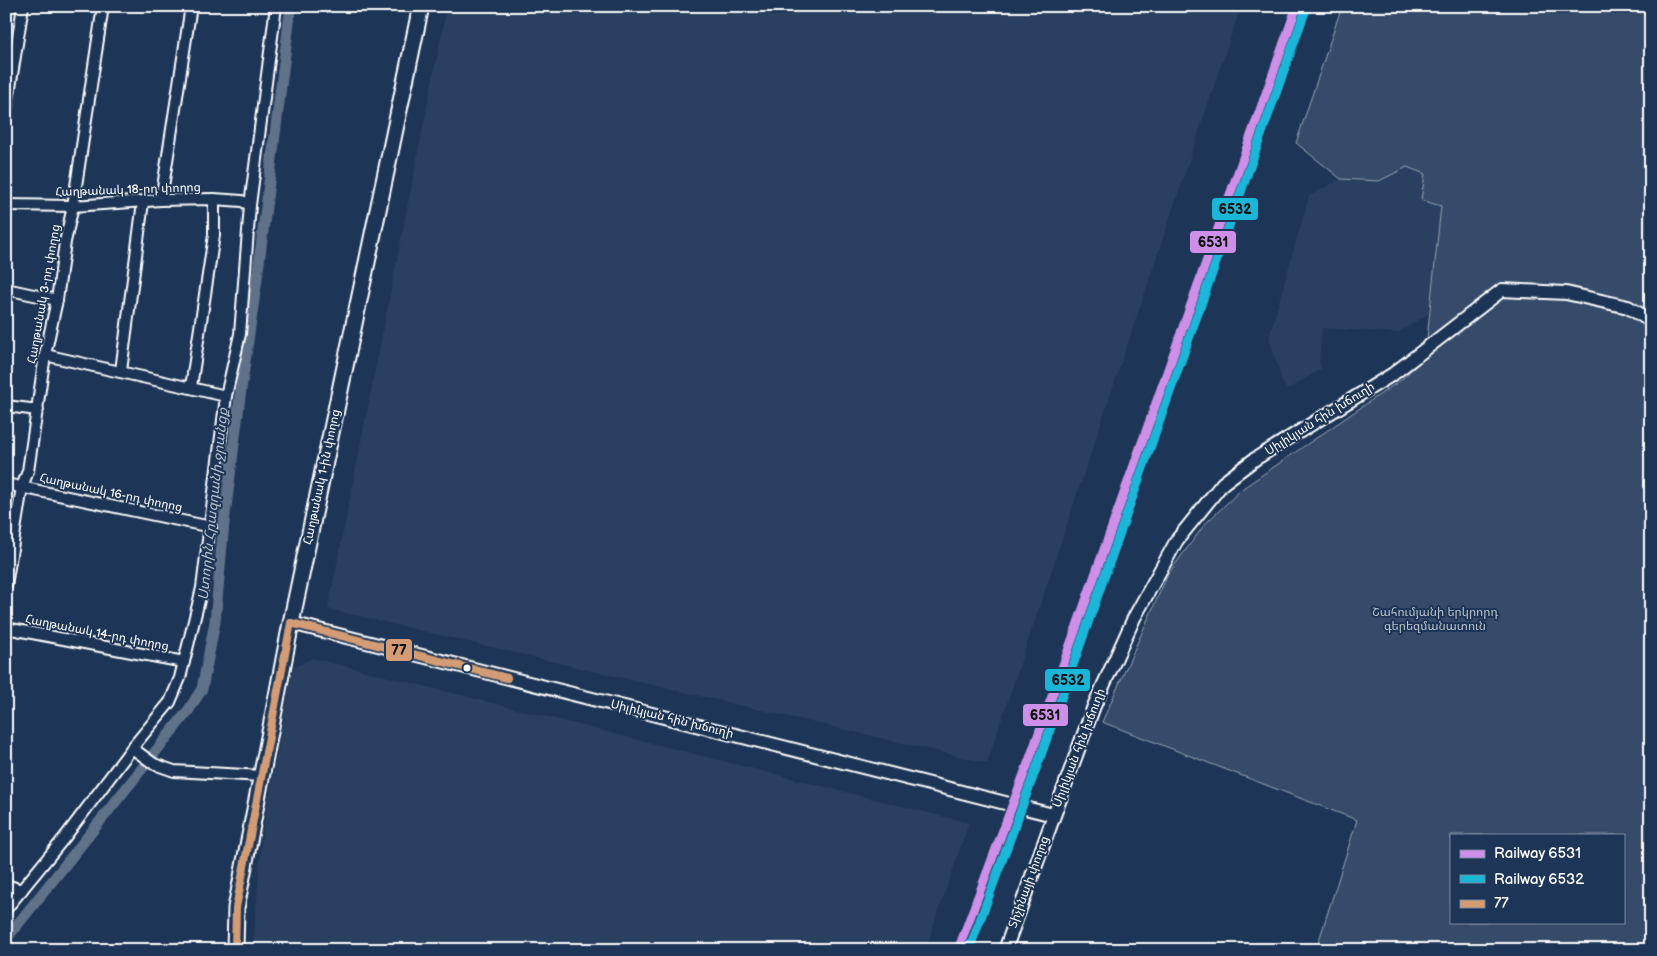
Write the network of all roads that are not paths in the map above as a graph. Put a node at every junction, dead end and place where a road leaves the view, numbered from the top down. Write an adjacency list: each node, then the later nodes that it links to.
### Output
1 (23, 6): 6 (street)
2 (103, 6): 12 (street, Հաղթանակ 3-րդ փողոց)
3 (191, 6): 8 (street)
4 (276, 6): 11 (street)
5 (421, 6): 26 (main road, Հաղթանակ 1-ին փողոց)
6 (6, 113)
7 (214, 199): 8 (street, Հաղթանակ 18-րդ փողոց); 11 (street, Հաղթանակ 18-րդ փողոց); 18 (street)
8 (160, 200): 9 (street, Հաղթանակ 18-րդ փողոց)
9 (143, 202): 12 (street, Հաղթանակ 18-րդ փողոց); 17 (street)
10 (6, 205): 12 (street, Հաղթանակ 18-րդ փողոց)
11 (250, 205): 19 (street)
12 (73, 206): 14 (street, Հաղթանակ 3-րդ փողոց)
13 (6, 290): 14 (street)
14 (57, 300): 16 (street, Հաղթանակ 3-րդ փողոց)
15 (1651, 321): 31 (street, Սիլիկյան հին խճուղի)
16 (46, 355): 17 (street); 21 (street, Հաղթանակ 3-րդ փողոց)
17 (121, 371): 18 (street)
18 (191, 387): 19 (street)
19 (226, 396): 24 (street)
20 (6, 406): 21 (street)
21 (38, 410): 23 (street, Հաղթանակ 3-րդ փողոց)
22 (6, 484): 23 (street, Հաղթանակ 16-րդ փողոց)
23 (22, 487): 24 (street, Հաղթանակ 16-րդ փողոց); 25 (street, Հաղթանակ 3-րդ փողոց)
24 (211, 527): 28 (street)
25 (6, 586)
26 (291, 623): 30 (main road, Հաղթանակ 1-ին փողոց); 31 (street, Սիլիկյան հին խճուղի)
27 (6, 628): 28 (street, Հաղթանակ 14-րդ փողոց)
28 (184, 662): 29 (street)
29 (132, 748): 30 (street); 33 (street)
30 (262, 776): 35 (main road, Հաղթանակ 1-ին փողոց)
31 (1053, 815): 36 (street, Տիչինայի փողոց)
32 (6, 885): 33 (street)
33 (22, 890): 34 (street)
34 (6, 909)
35 (235, 950)
36 (1005, 950)

